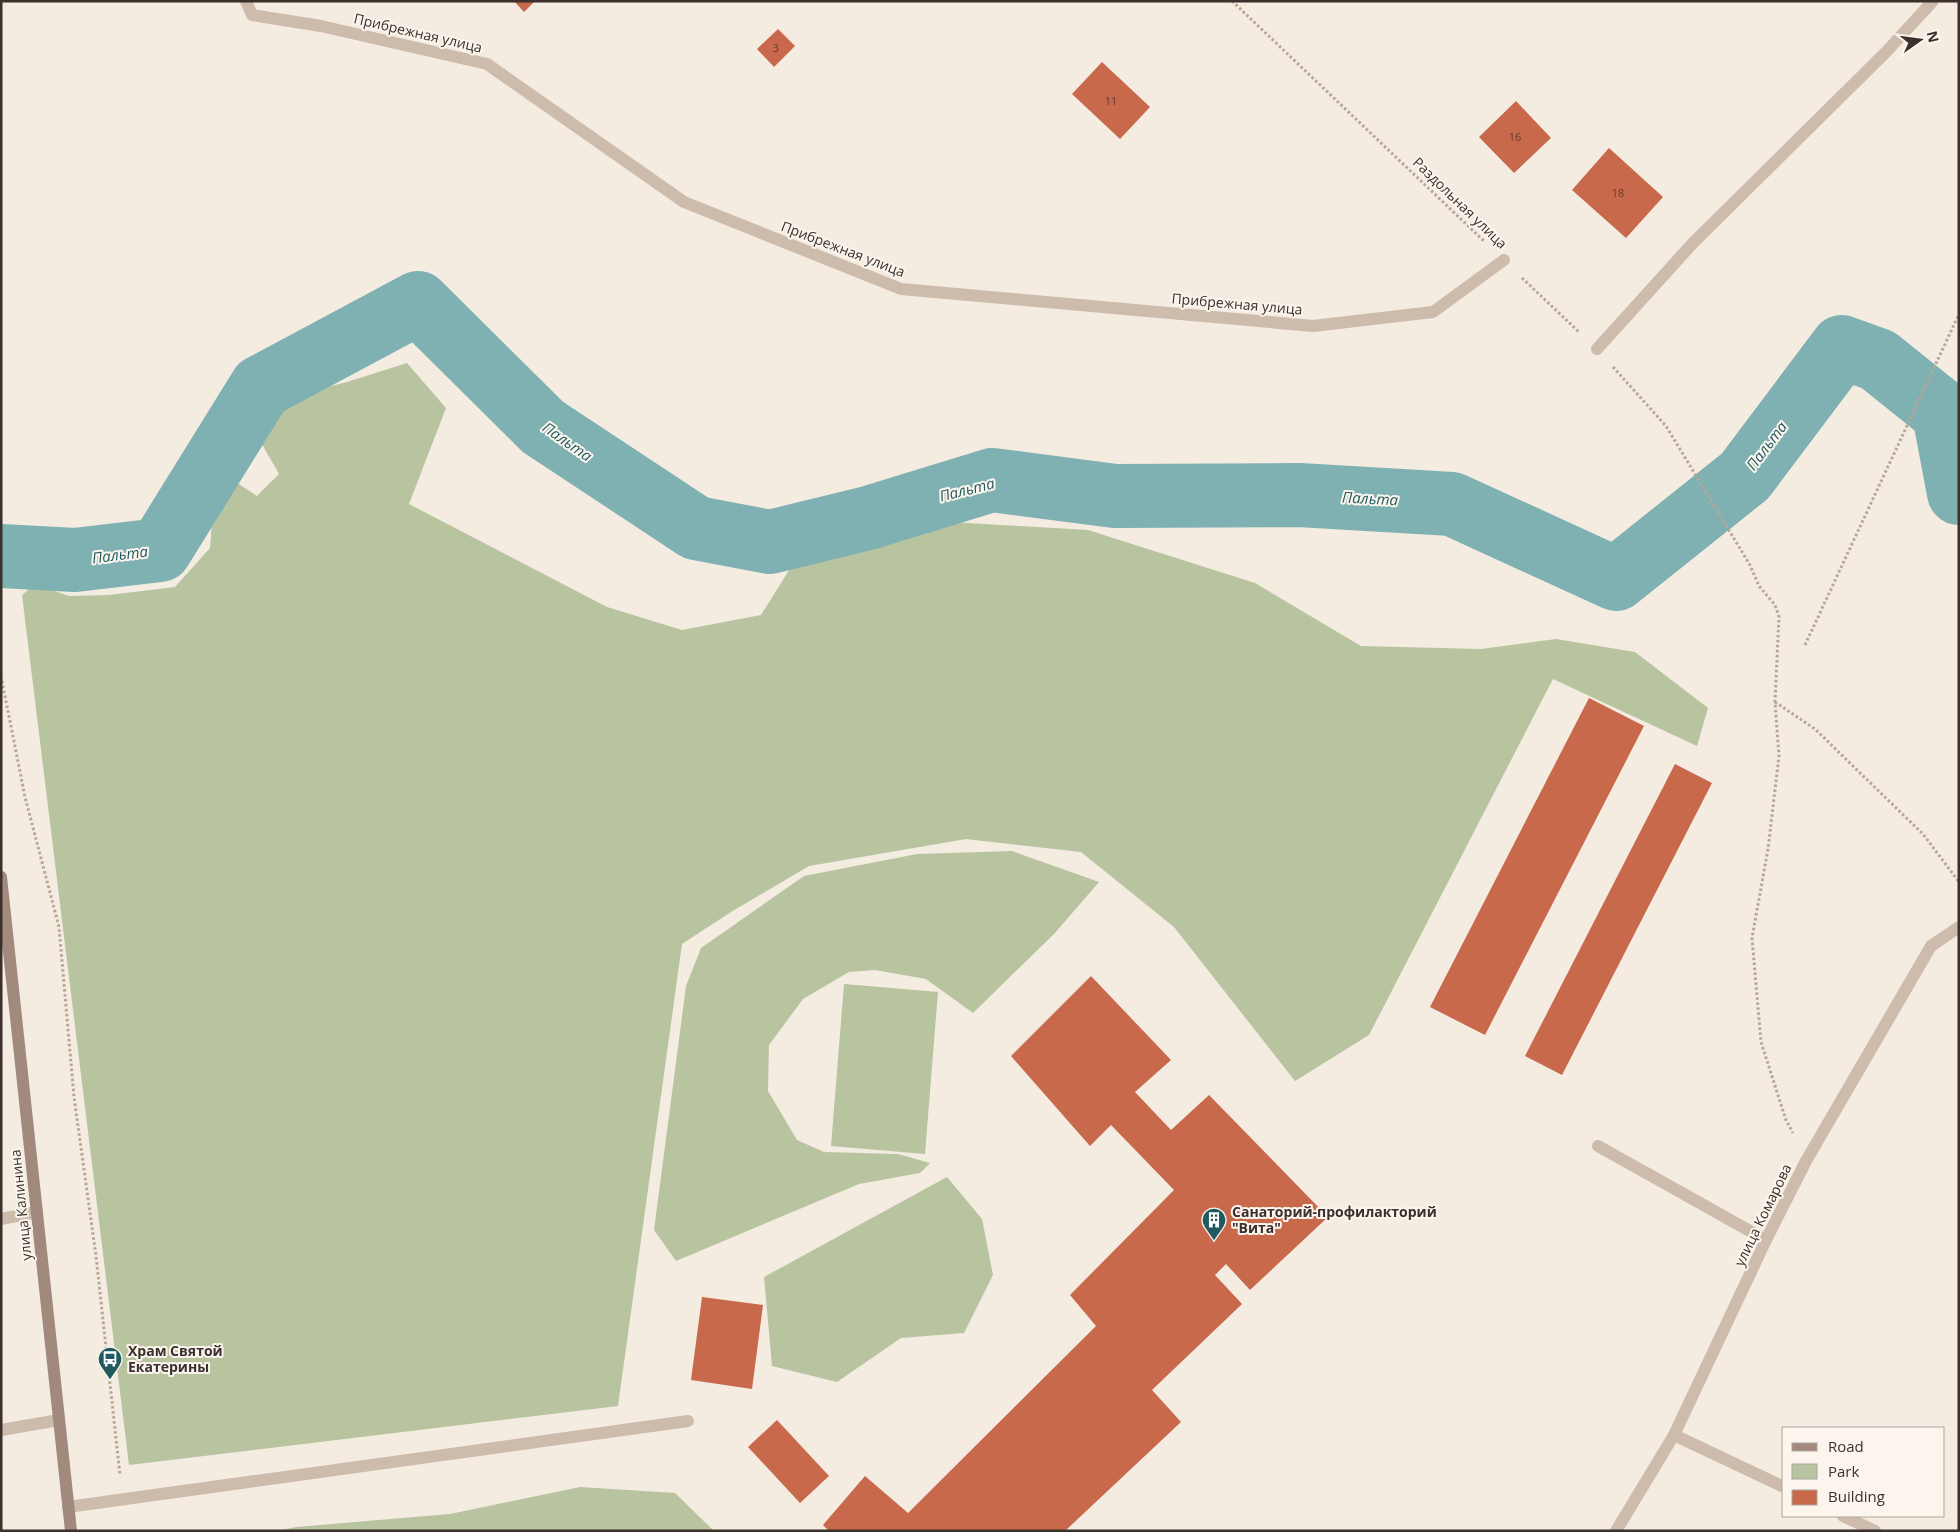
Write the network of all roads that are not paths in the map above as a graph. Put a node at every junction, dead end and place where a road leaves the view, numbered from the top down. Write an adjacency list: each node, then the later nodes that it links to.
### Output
1 (246, 1): 3 (street, Прибрежная улица)
2 (1933, 1): 4 (street)
3 (1504, 260)
4 (1596, 349)
5 (1, 877): 8 (main road, улица Калинина)
6 (1959, 927): 10 (street, улица Комарова)
7 (1598, 1146): 10 (street)
8 (37, 1212): 9 (street); 11 (main road, улица Калинина)
9 (1, 1219)
10 (1766, 1240): 14 (street, улица Комарова)
11 (59, 1420): 13 (street); 16 (main road, улица Калинина)
12 (688, 1421): 16 (street)
13 (1, 1430)
14 (1674, 1435): 15 (street); 19 (street, улица Комарова)
15 (1782, 1486)
16 (68, 1507): 18 (main road, улица Калинина)
17 (1845, 1517): 20 (street)
18 (72, 1531)
19 (1616, 1531)
20 (1875, 1531)

